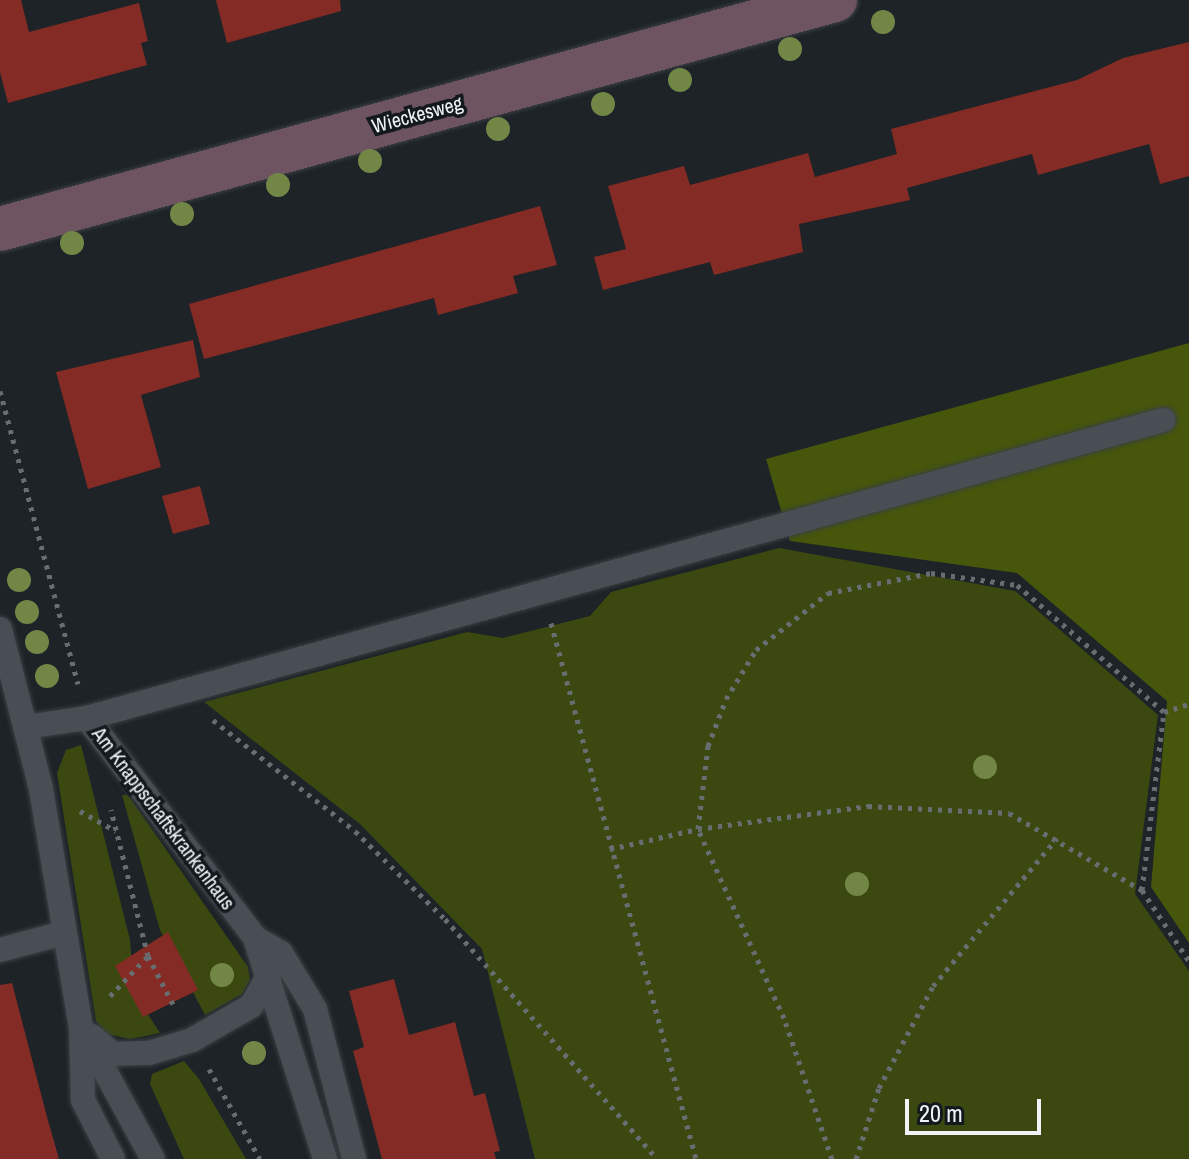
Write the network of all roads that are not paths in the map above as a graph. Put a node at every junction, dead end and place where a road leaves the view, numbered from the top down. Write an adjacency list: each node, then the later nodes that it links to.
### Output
1 (835, 0): 2 (street, Wieckesweg)
2 (0, 229)
3 (1163, 420): 5 (lane)
4 (0, 629): 6 (lane)
5 (87, 718): 6 (lane, Am Knappschaftskrankenhaus); 8 (lane, Am Knappschaftskrankenhaus)
6 (26, 727): 7 (lane)
7 (64, 933): 9 (lane); 11 (lane)
8 (255, 938): 10 (lane, Am Knappschaftskrankenhaus); 15 (lane)
9 (0, 950)
10 (270, 973): 11 (lane); 14 (lane, Am Knappschaftskrankenhaus)
11 (81, 1027): 12 (lane); 13 (lane)
12 (113, 1159)
13 (153, 1159)
14 (325, 1159)
15 (354, 1159)

